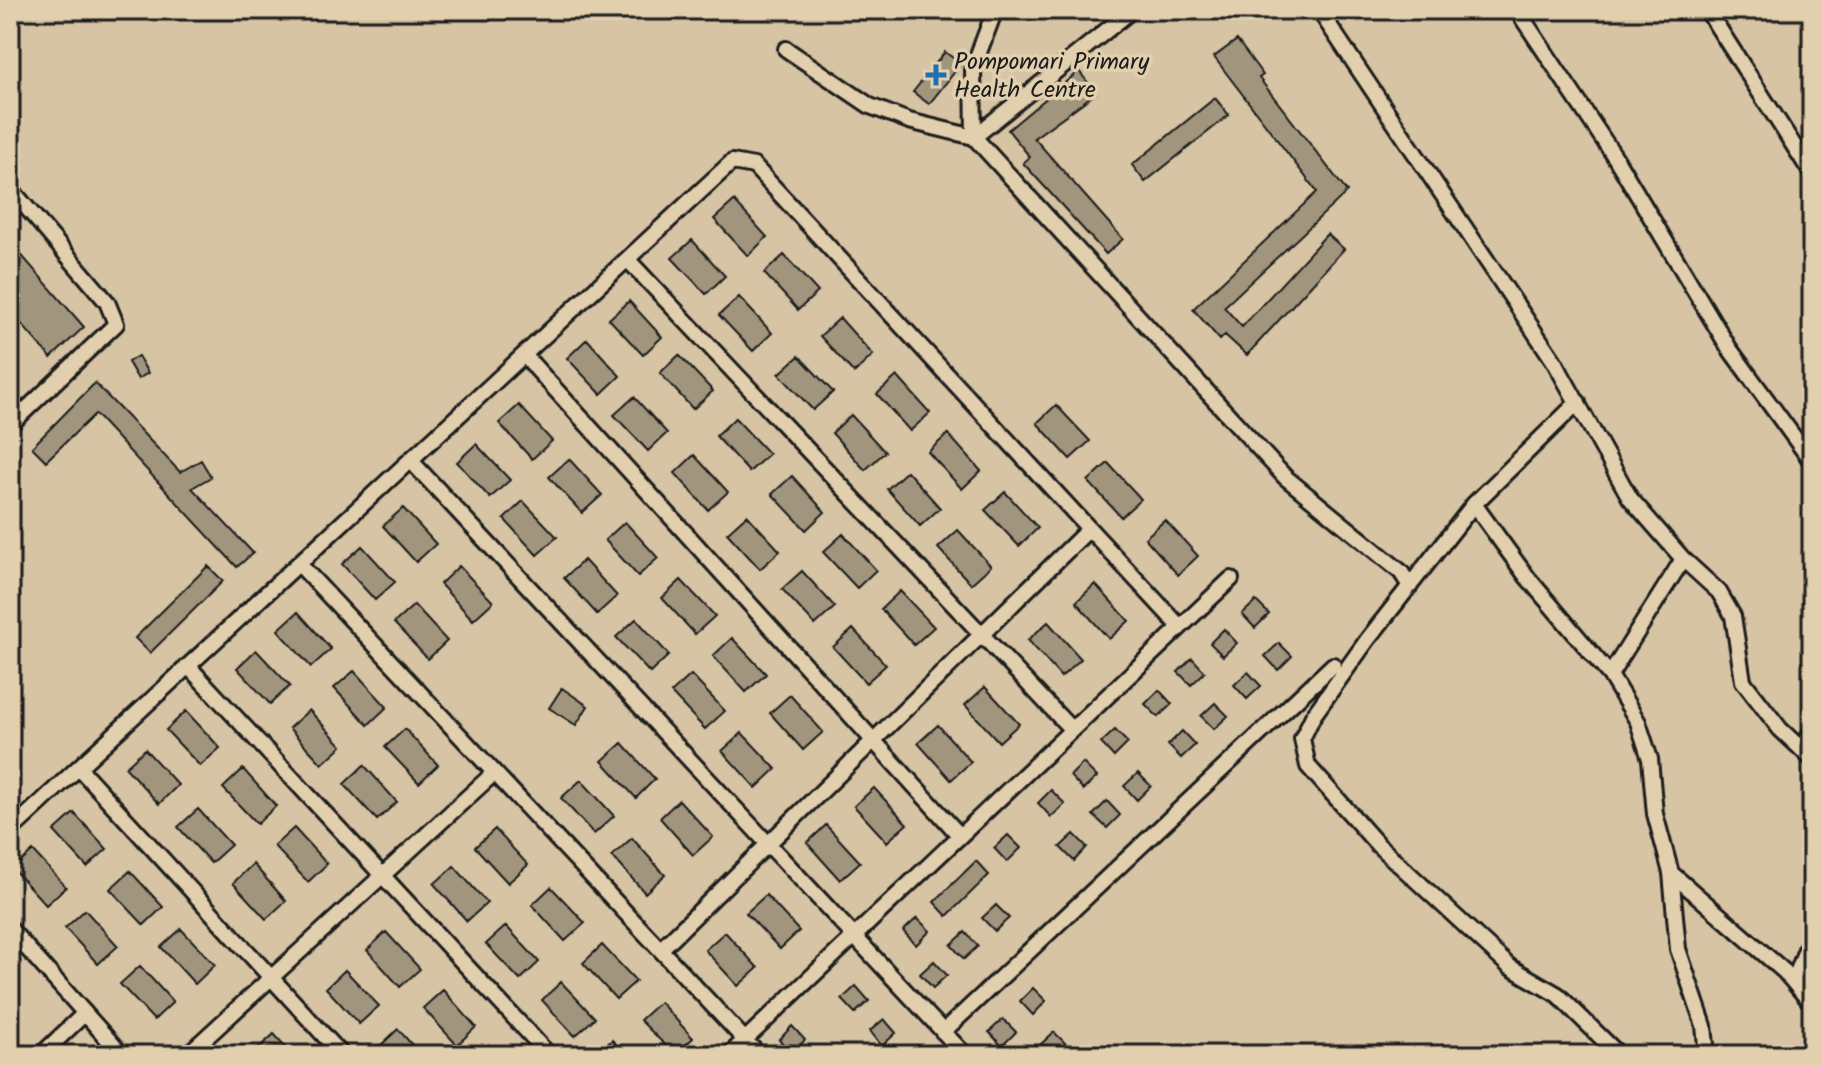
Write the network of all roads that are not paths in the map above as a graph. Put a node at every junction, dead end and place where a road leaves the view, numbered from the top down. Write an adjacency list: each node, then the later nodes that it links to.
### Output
1 (995, 10): 7 (street)
2 (1132, 10): 7 (street)
3 (1319, 10): 12 (street)
4 (1517, 10): 15 (street)
5 (1707, 10): 8 (street)
6 (786, 49): 7 (street)
7 (974, 137): 21 (street)
8 (1812, 174)
9 (10, 188): 13 (street)
10 (628, 260): 11 (street); 17 (street); 23 (street)
11 (525, 356): 14 (street); 29 (street)
12 (1578, 402): 16 (street); 18 (street)
13 (10, 425)
14 (412, 462): 19 (street); 35 (street)
15 (1812, 462)
16 (1474, 504): 21 (street); 26 (street)
17 (1089, 529): 22 (street); 23 (street)
18 (1683, 559): 26 (street); 30 (street)
19 (300, 565): 25 (street); 32 (street)
20 (1231, 579): 22 (street)
21 (1410, 586): 57 (street)
22 (1180, 627): 27 (street)
23 (983, 636): 27 (street); 29 (street)
24 (1333, 665): 46 (street)
25 (189, 667): 31 (street); 37 (street)
26 (1610, 675): 36 (street)
27 (1072, 730): 34 (street)
28 (1812, 731): 30 (street)
29 (875, 743): 34 (street); 35 (street)
30 (1807, 754)
31 (79, 768): 33 (street); 42 (street)
32 (494, 773): 37 (street); 41 (street)
33 (10, 831)
34 (960, 836): 40 (street)
35 (770, 846): 40 (street); 41 (street)
36 (1671, 873): 43 (street); 58 (street)
37 (383, 875): 42 (street); 53 (street)
38 (10, 929): 45 (street)
39 (1812, 933): 43 (street)
40 (854, 936): 46 (street); 47 (street)
41 (661, 949): 47 (street)
42 (271, 977): 51 (street); 52 (street)
43 (1794, 982): 44 (street)
44 (1812, 1004)
45 (85, 1013): 49 (street); 50 (street)
46 (943, 1032): 56 (street)
47 (745, 1040): 54 (street); 55 (street)
48 (1812, 1042): 59 (street)
49 (41, 1055)
50 (122, 1055)
51 (187, 1055)
52 (342, 1055)
53 (549, 1055)
54 (729, 1055)
55 (759, 1055)
56 (965, 1055)
57 (1619, 1055)
58 (1707, 1055)
59 (1803, 1055)

